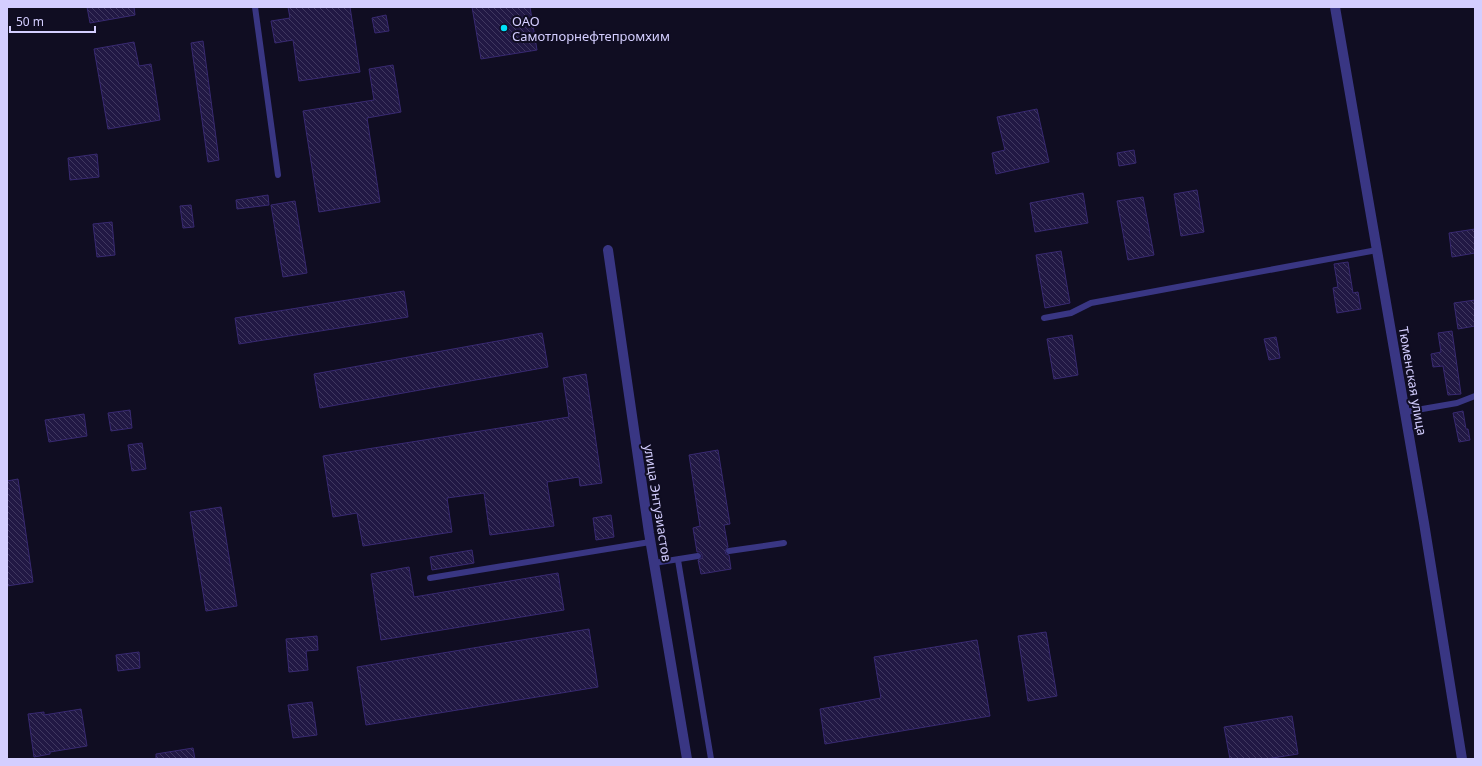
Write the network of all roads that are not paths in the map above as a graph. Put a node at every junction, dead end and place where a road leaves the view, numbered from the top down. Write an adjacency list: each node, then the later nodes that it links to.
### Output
1 (255, 7): 3 (lane)
2 (1335, 7): 5 (street, Тюменская улица)
3 (278, 175)
4 (608, 250): 9 (street, улица Энтузиастов)
5 (1377, 250): 6 (lane); 8 (street, Тюменская улица)
6 (1044, 318)
7 (1475, 396): 8 (lane)
8 (1405, 412): 18 (street, Тюменская улица)
9 (650, 542): 14 (street, улица Энтузиастов); 15 (lane)
10 (784, 543): 11 (lane)
11 (729, 552)
12 (698, 556): 13 (lane)
13 (678, 560): 14 (lane); 17 (lane)
14 (654, 563): 16 (street, улица Энтузиастов)
15 (430, 578)
16 (687, 759)
17 (711, 759)
18 (1462, 759)

